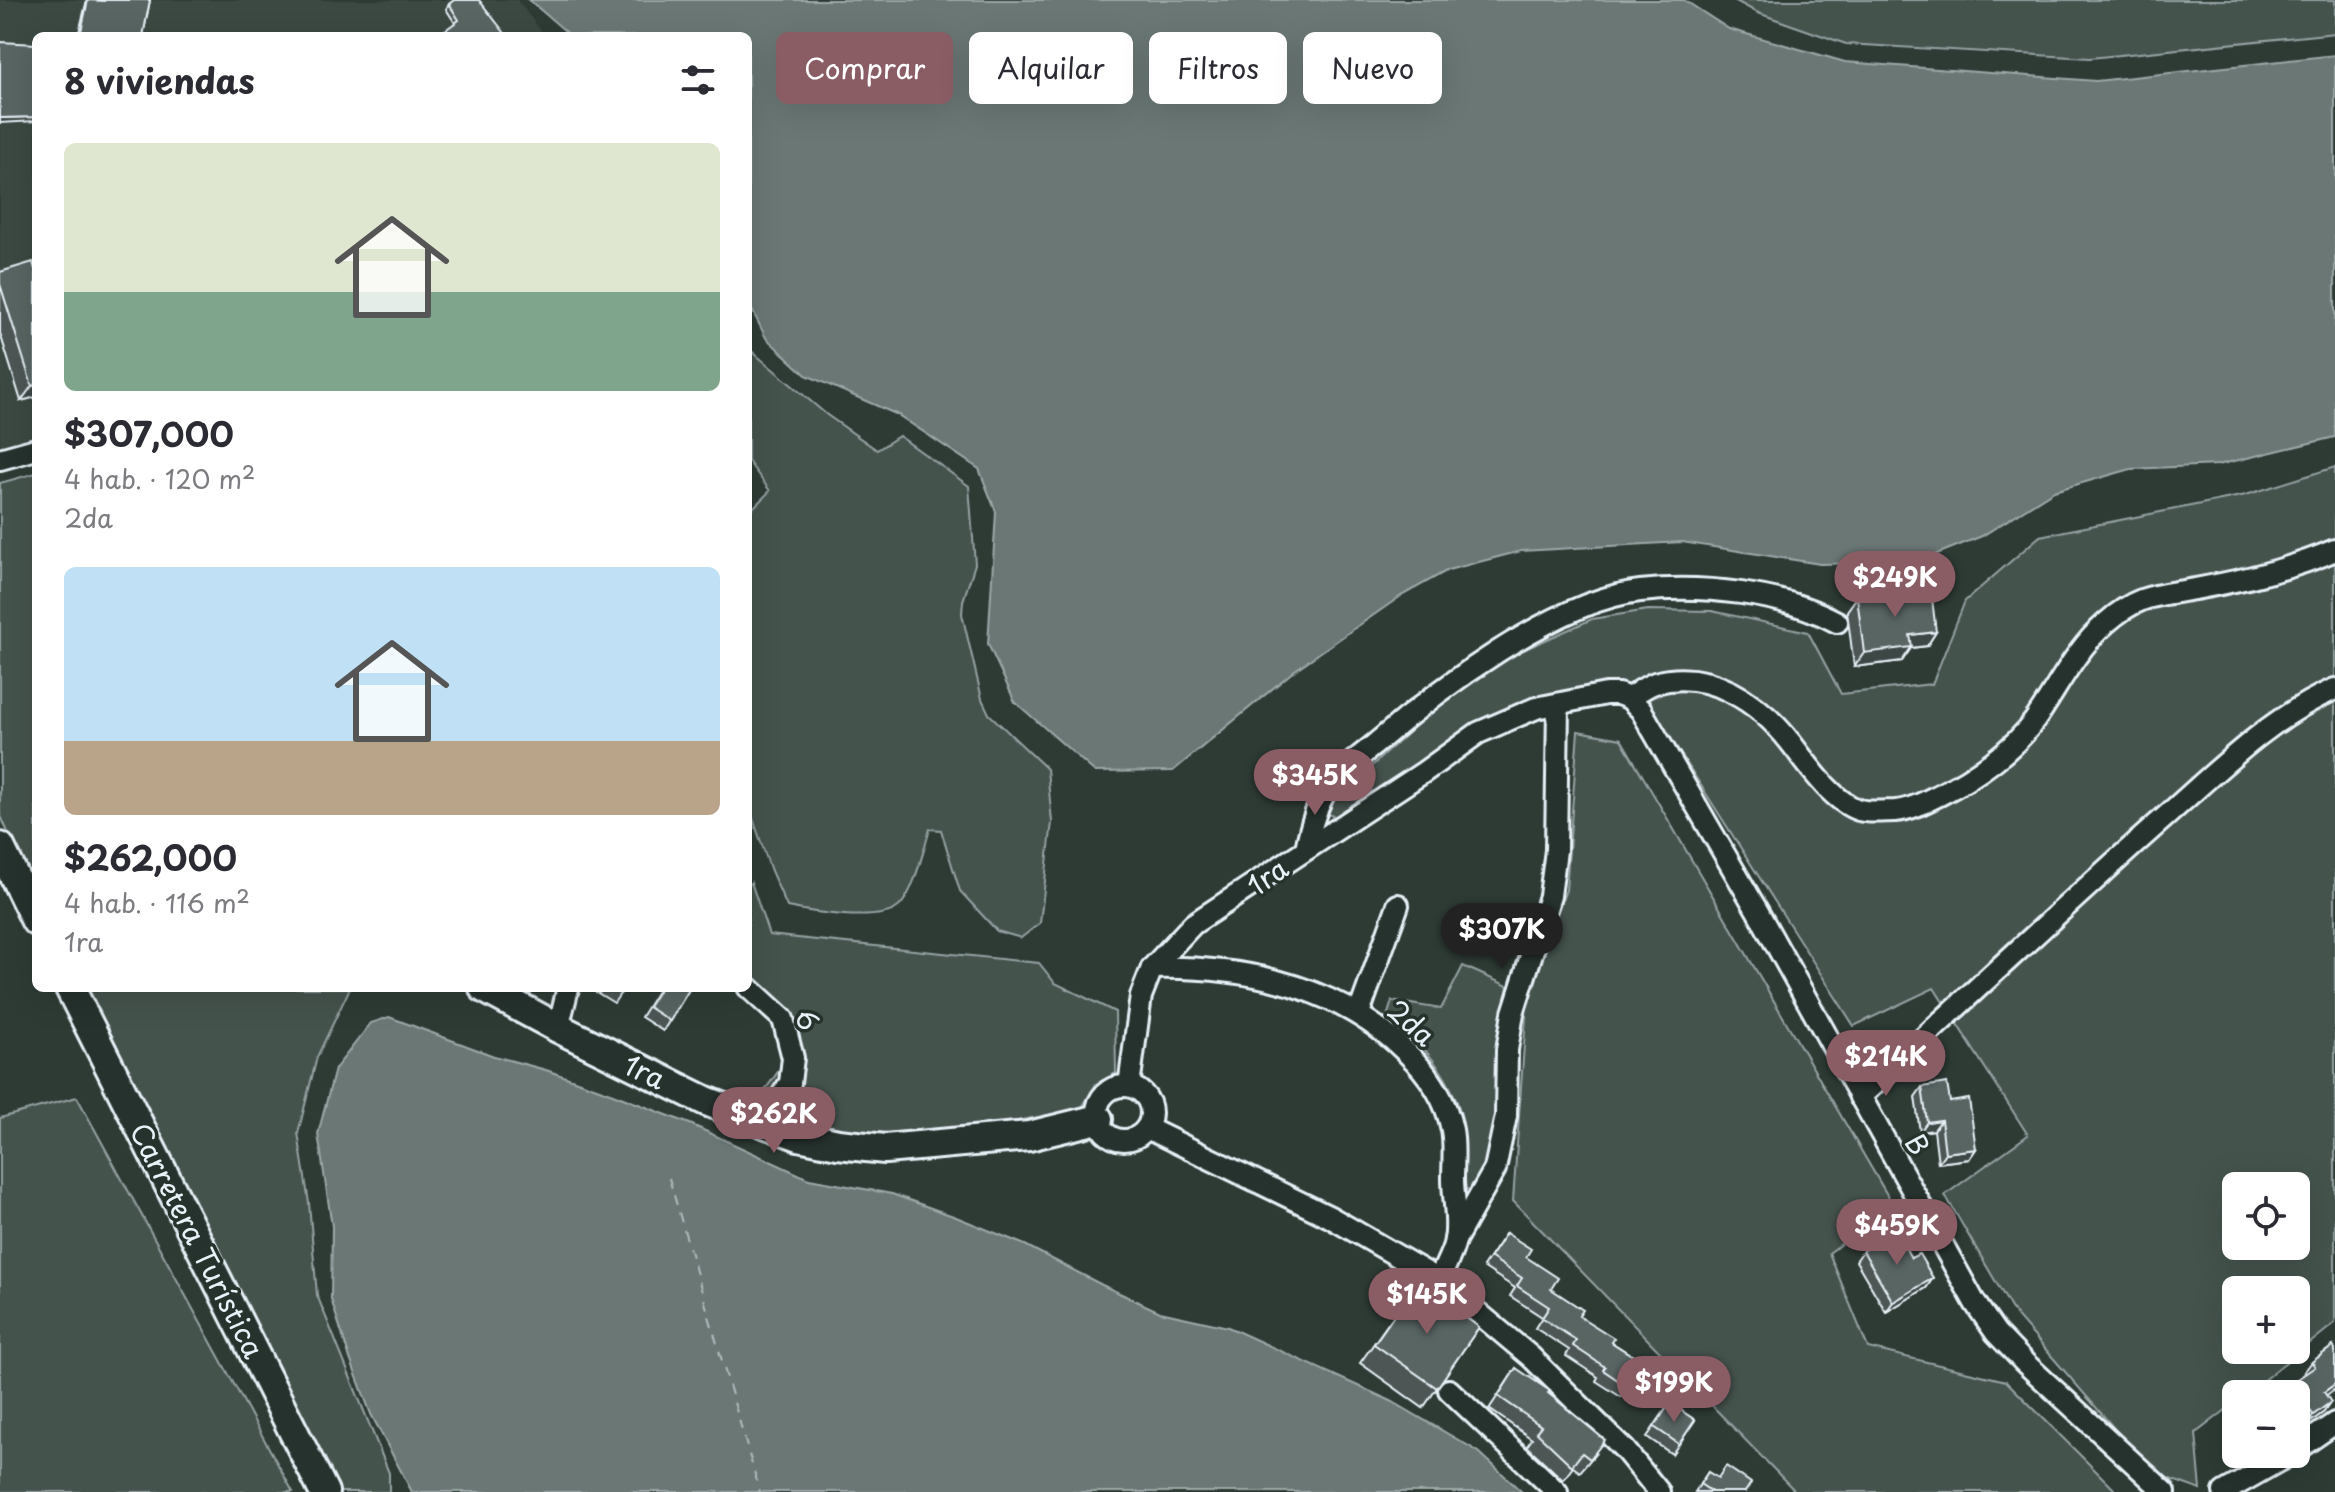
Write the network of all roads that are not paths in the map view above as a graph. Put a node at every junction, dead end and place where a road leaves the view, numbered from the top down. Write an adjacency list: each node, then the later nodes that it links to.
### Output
1 (32, 450): 2 (street)
2 (0, 459)
3 (2335, 550): 6 (street)
4 (1837, 622): 9 (street)
5 (2335, 689): 20 (street)
6 (1629, 698): 7 (street, 1ra); 20 (street, B)
7 (1558, 704): 9 (street, 1ra); 24 (street)
8 (0, 847): 11 (street)
9 (1306, 849): 12 (street, 1ra)
10 (1398, 905): 17 (street)
11 (32, 913)
12 (1152, 968): 17 (street, 2da); 19 (street, 1ra)
13 (752, 991): 22 (street, 6)
14 (72, 992): 30 (street, Carretera Turística)
15 (491, 992): 18 (street, 1ra)
16 (567, 992): 18 (street)
17 (1359, 1013): 24 (street, 2da)
18 (558, 1028): 22 (street, 1ra)
19 (1129, 1086): 21 (street); 23 (street)
20 (1860, 1097): 33 (street, B)
21 (1098, 1119): 22 (street, 1ra); 23 (street)
22 (763, 1124)
23 (1147, 1128): 25 (street)
24 (1455, 1240): 25 (street, 2da)
25 (1439, 1280): 32 (street)
26 (1449, 1390): 31 (street)
27 (2335, 1423): 28 (street)
28 (2310, 1440)
29 (2266, 1468): 34 (street)
30 (324, 1492)
31 (1557, 1492)
32 (1659, 1492)
33 (2165, 1492)
34 (2224, 1492)

